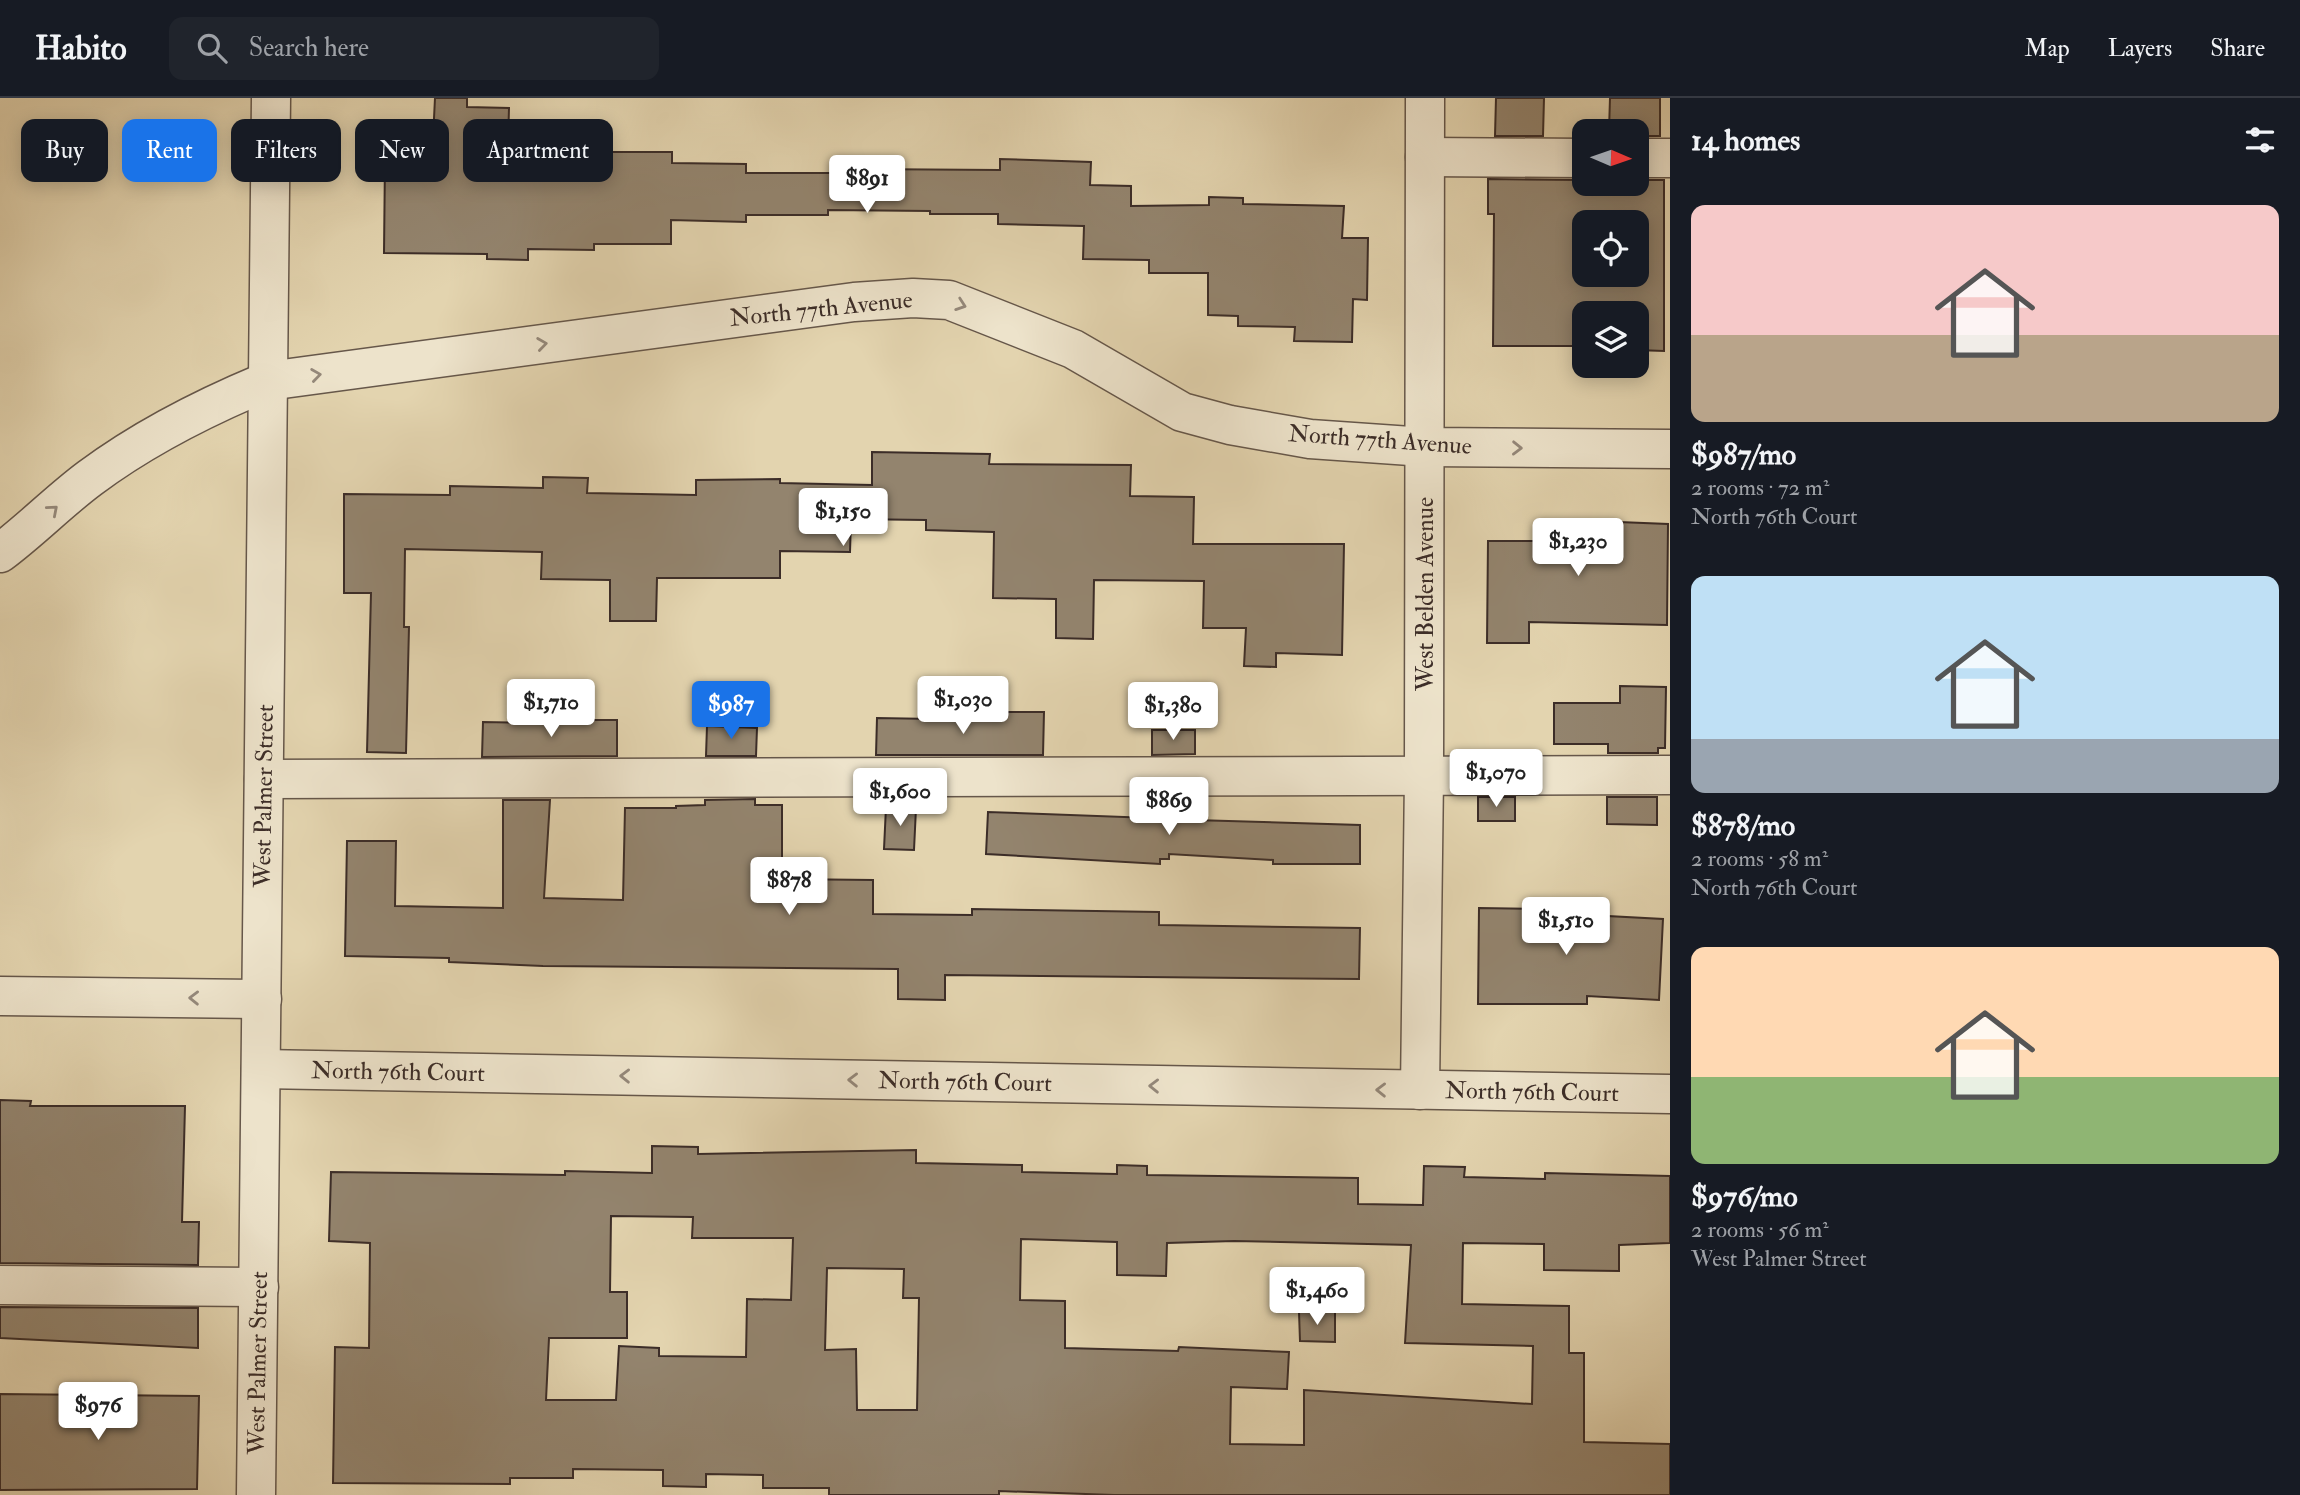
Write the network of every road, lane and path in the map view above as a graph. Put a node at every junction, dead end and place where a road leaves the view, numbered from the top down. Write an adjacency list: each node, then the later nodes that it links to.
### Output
1 (271, 98): 7 (street, West Palmer Street)
2 (1425, 98): 3 (street, West Belden Avenue)
3 (1425, 157): 4 (street); 8 (street, West Belden Avenue)
4 (1572, 158)
5 (1649, 158): 6 (street)
6 (1670, 158)
7 (268, 381): 8 (street, North 77th Avenue, one-way to 8); 10 (street, North 77th Avenue, one-way to 7); 13 (street, West Palmer Street)
8 (1425, 447): 9 (street, North 77th Avenue, one-way to 9); 12 (street, West Belden Avenue)
9 (1670, 449)
10 (0, 554)
11 (1670, 775): 12 (street)
12 (1424, 776): 13 (street); 17 (street, West Belden Avenue)
13 (264, 779): 15 (street, West Palmer Street)
14 (0, 996): 15 (street, one-way to 14)
15 (262, 999): 16 (street, West Palmer Street)
16 (261, 1069): 17 (street, North 76th Court, one-way to 16); 20 (street, West Palmer Street)
17 (1420, 1090): 18 (street, North 76th Court)
18 (1670, 1094)
19 (0, 1285): 20 (street)
20 (259, 1287): 21 (street, West Palmer Street)
21 (256, 1495)

